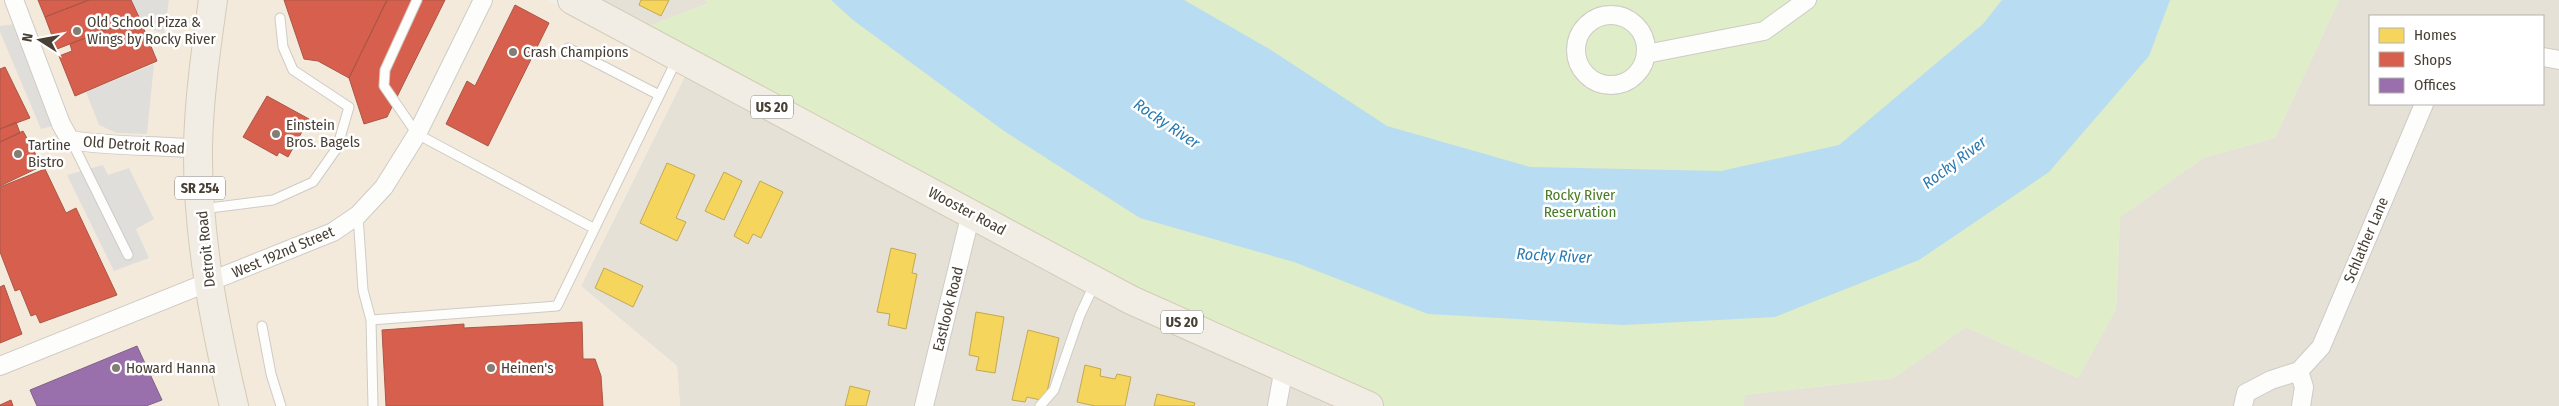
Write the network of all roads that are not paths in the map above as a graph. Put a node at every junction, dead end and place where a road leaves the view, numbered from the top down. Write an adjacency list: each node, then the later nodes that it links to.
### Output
1 (14, 0): 16 (street, Old Detroit Road)
2 (213, 0): 17 (main road, Detroit Road / SR 254)
3 (417, 0): 15 (lane)
4 (483, 0): 15 (street, West 192nd Street)
5 (572, 0): 10 (main road, Wooster Road / US 20)
6 (1807, 0): 9 (street)
7 (280, 18): 18 (lane)
8 (568, 48): 13 (lane)
9 (1646, 54): 9 (street)
10 (678, 57): 13 (lane); 19 (main road, Wooster Road / US 20)
11 (2544, 57): 12 (street)
12 (2559, 60)
13 (659, 95): 21 (lane)
14 (2424, 105): 29 (street, Schlather Lane)
15 (417, 134): 20 (street, West 192nd Street); 21 (lane)
16 (70, 140): 17 (street, Old Detroit Road); 22 (lane)
17 (198, 149): 18 (main road, Detroit Road / SR 254)
18 (202, 209): 24 (main road, Detroit Road / SR 254)
19 (971, 213): 23 (main road, Wooster Road / US 20); 33 (street, Eastlook Road)
20 (358, 216): 24 (street, West 192nd Street); 25 (lane)
21 (594, 228): 25 (lane)
22 (128, 255)
23 (1097, 281): 28 (main road, Wooster Road / US 20); 34 (lane)
24 (209, 283): 27 (street, West 192nd Street); 30 (main road, Detroit Road / SR 254)
25 (371, 320): 32 (lane)
26 (262, 326): 31 (lane)
27 (0, 366)
28 (1284, 368): 35 (street); 36 (main road, Wooster Road / US 20)
29 (2300, 371): 37 (street); 38 (street)
30 (234, 406)
31 (281, 406)
32 (373, 406)
33 (924, 406)
34 (1040, 406)
35 (1276, 406)
36 (1369, 406)
37 (2243, 406)
38 (2301, 406)

